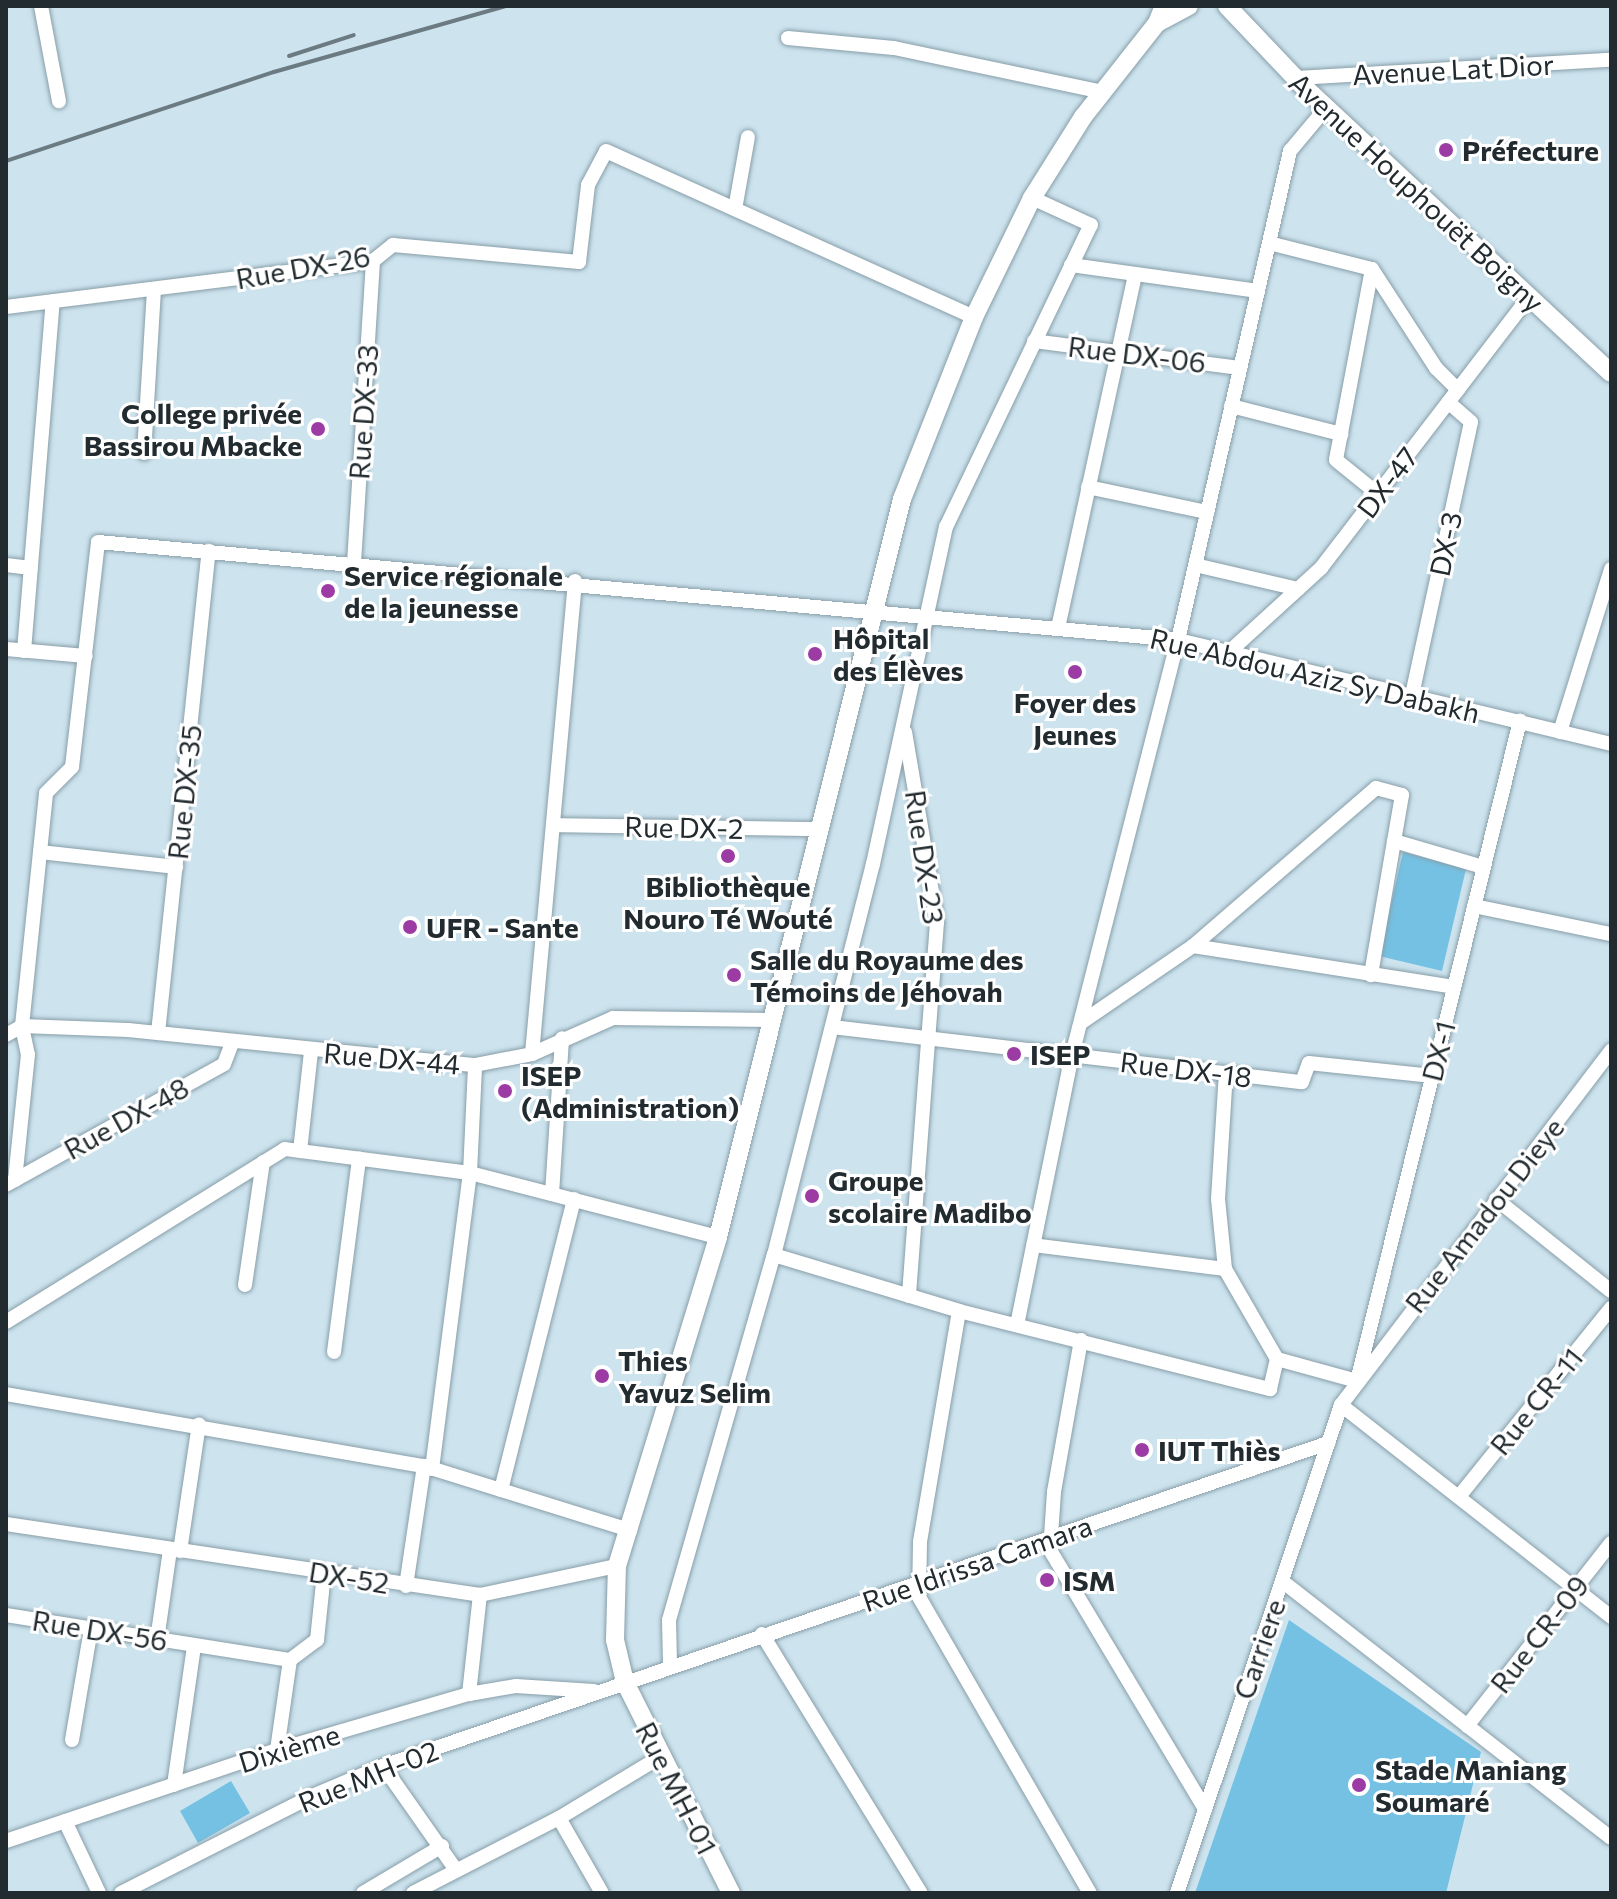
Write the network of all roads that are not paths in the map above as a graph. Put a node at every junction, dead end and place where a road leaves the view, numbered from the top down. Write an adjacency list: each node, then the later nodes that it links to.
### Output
1 (41, 6): 9 (street)
2 (1189, 6): 4 (main road)
3 (1227, 6): 7 (main road, Avenue Houphouët Boigny)
4 (1160, 14): 8 (main road)
5 (788, 38): 8 (street)
6 (1611, 60): 7 (street, Avenue Lat Dior)
7 (1295, 78): 10 (main road, Avenue Houphouët Boigny)
8 (1103, 92): 12 (main road)
9 (59, 101)
10 (1326, 108): 14 (street); 21 (main road, Avenue Houphouët Boigny)
11 (748, 137): 13 (street)
12 (1032, 198): 16 (street); 24 (main road)
13 (735, 209): 15 (street, Rue DX-26); 24 (street)
14 (1269, 243): 17 (street); 20 (street)
15 (373, 261): 19 (street, Rue DX-26); 38 (street, Rue DX-33)
16 (1071, 265): 18 (street); 25 (street)
17 (1372, 269): 29 (street); 32 (street)
18 (1135, 274): 20 (street); 26 (street)
19 (154, 289): 22 (street, Rue DX-26); 33 (street)
20 (1258, 291): 27 (street)
21 (1528, 298): 28 (main road, Avenue Houphouët Boigny); 29 (street, DX-47)
22 (53, 301): 23 (street, Rue DX-26); 41 (street)
23 (6, 307)
24 (974, 317): 45 (main road)
25 (1034, 341): 26 (street, Rue DX-06); 46 (street)
26 (1116, 352): 27 (street, Rue DX-06); 34 (street)
27 (1240, 368): 31 (street)
28 (1611, 373)
29 (1458, 390): 30 (street, DX-47)
30 (1448, 402): 35 (street, DX-47); 53 (street, DX-3)
31 (1231, 406): 32 (street); 36 (street)
32 (1341, 434): 35 (street)
33 (144, 453)
34 (1088, 487): 36 (street); 47 (street)
35 (1378, 494): 44 (street, DX-47)
36 (1207, 512): 40 (street)
37 (209, 551): 38 (street, Rue Abdou Aziz Sy Dabakh); 52 (street, Rue Abdou Aziz Sy Dabakh); 62 (street, Rue DX-35)
38 (354, 563): 43 (street, Rue Abdou Aziz Sy Dabakh)
39 (6, 565): 41 (street)
40 (1195, 565): 44 (street); 48 (street)
41 (31, 568): 50 (street)
42 (1611, 569): 56 (street)
43 (575, 581): 45 (street, Rue Abdou Aziz Sy Dabakh); 58 (street)
44 (1298, 589): 51 (street, DX-47)
45 (873, 609): 46 (street, Rue Abdou Aziz Sy Dabakh); 59 (main road)
46 (924, 615): 47 (street, Rue Abdou Aziz Sy Dabakh); 55 (street)
47 (1058, 628): 48 (street, Rue Abdou Aziz Sy Dabakh)
48 (1178, 640): 51 (street, Rue Abdou Aziz Sy Dabakh); 70 (street)
49 (6, 649): 50 (street)
50 (24, 651): 52 (street)
51 (1229, 652): 53 (street, Rue Abdou Aziz Sy Dabakh)
52 (86, 656): 61 (street)
53 (1412, 695): 54 (street, Rue Abdou Aziz Sy Dabakh)
54 (1520, 721): 56 (street, Rue Abdou Aziz Sy Dabakh); 63 (street, DX-1)
55 (903, 724): 72 (street); 76 (street, Rue DX-23)
56 (1560, 732): 57 (street, Rue Abdou Aziz Sy Dabakh)
57 (1611, 744)
58 (553, 825): 59 (street, Rue DX-2); 80 (street)
59 (816, 829): 69 (main road)
60 (1394, 841): 63 (street); 66 (street); 67 (street)
61 (40, 852): 62 (street); 71 (street)
62 (176, 867): 73 (street, Rue DX-35)
63 (1483, 867): 64 (street, DX-1)
64 (1474, 906): 65 (street); 68 (street, DX-1)
65 (1611, 934)
66 (1193, 946): 67 (street); 70 (street)
67 (1371, 975): 68 (street)
68 (1454, 987): 84 (street, DX-1)
69 (772, 1020): 75 (street, Rue DX-44); 93 (main road)
70 (1082, 1022): 81 (street)
71 (22, 1026): 73 (street, Rue DX-44); 74 (street); 89 (street)
72 (832, 1027): 76 (street, Rue DX-18); 95 (street)
73 (158, 1033): 77 (street, Rue DX-44)
74 (6, 1035)
75 (562, 1038): 80 (street, Rue DX-44); 90 (street)
76 (928, 1039): 81 (street, Rue DX-18); 99 (street, Rue DX-23)
77 (233, 1041): 79 (street, Rue DX-44); 89 (street, Rue DX-48)
78 (1611, 1050): 92 (street, Rue Amadou Dieye)
79 (311, 1051): 82 (street, Rue DX-44); 85 (street)
80 (532, 1054): 82 (street, Rue DX-44)
81 (1072, 1055): 83 (street, Rue DX-18); 94 (street)
82 (475, 1065): 88 (street, DX-52)
83 (1226, 1073): 84 (street, Rue DX-18); 96 (street)
84 (1432, 1076): 107 (street, DX-1)
85 (300, 1151): 86 (street); 87 (street)
86 (359, 1159): 88 (street); 105 (street)
87 (263, 1162): 97 (street); 102 (street)
88 (470, 1173): 90 (street); 112 (street, DX-52)
89 (11, 1182)
90 (552, 1194): 91 (street)
91 (574, 1199): 93 (street); 113 (street)
92 (1496, 1199): 98 (street); 107 (street, Rue Amadou Dieye)
93 (718, 1237): 116 (main road)
94 (1033, 1245): 96 (street); 103 (street)
95 (774, 1255): 99 (street); 134 (street)
96 (1225, 1269): 106 (street)
97 (245, 1285)
98 (1611, 1291)
99 (909, 1296): 101 (street)
100 (1611, 1308): 114 (street, Rue CR-11)
101 (959, 1311): 103 (street); 123 (street)
102 (6, 1322)
103 (1017, 1325): 104 (street)
104 (1081, 1340): 106 (street); 117 (street)
105 (334, 1352)
106 (1277, 1359): 107 (street)
107 (1357, 1381): 109 (street, Rue Amadou Dieye)
108 (6, 1394): 110 (street)
109 (1341, 1405): 111 (street, Carriere); 114 (street)
110 (199, 1424): 112 (street); 119 (street)
111 (1328, 1443): 117 (street, Rue Idrissa Camara); 122 (street, Carriere)
112 (428, 1468): 113 (street); 124 (street, DX-52)
113 (501, 1490): 116 (street)
114 (1461, 1494): 125 (street)
115 (6, 1524): 119 (street, DX-52 / DX-52)
116 (630, 1530): 120 (main road)
117 (1051, 1538): 123 (street, Rue Idrissa Camara); 144 (street)
118 (1611, 1543): 125 (street, Rue CR-09)
119 (175, 1550): 121 (street, DX-52 / DX-52); 131 (street)
120 (617, 1566): 126 (street); 135 (main road)
121 (324, 1573): 124 (street, DX-52 / DX-52); 133 (street)
122 (1282, 1581): 138 (street); 144 (street, Carriere)
123 (919, 1583): 130 (street, Rue Idrissa Camara); 158 (street)
124 (406, 1586): 126 (street)
125 (1575, 1589): 128 (street); 138 (street, Rue CR-09)
126 (480, 1595): 137 (street)
127 (6, 1615): 129 (street, Rue DX-56)
128 (1611, 1617)
129 (91, 1629): 131 (street, Rue DX-56); 139 (street)
130 (762, 1634): 134 (street, Rue Idrissa Camara); 157 (street)
131 (157, 1640): 132 (street, Rue DX-56)
132 (194, 1646): 133 (street, Rue DX-56); 143 (street)
133 (290, 1660): 140 (street)
134 (670, 1664): 135 (street, Rue Idrissa Camara)
135 (625, 1682): 136 (street, Rue MH-02); 141 (main road, Rue MH-01)
136 (599, 1691): 137 (street, Dixième); 142 (street, Rue MH-02)
137 (469, 1694): 140 (street, Dixième)
138 (1467, 1726): 147 (street)
139 (72, 1740)
140 (277, 1750): 143 (street, Dixième)
141 (660, 1757): 145 (street); 156 (main road, Rue MH-01)
142 (383, 1766): 149 (street); 152 (street, Rue MH-02)
143 (174, 1785): 146 (street, Dixième)
144 (1205, 1809): 159 (street, Carriere)
145 (559, 1818): 150 (street); 155 (street)
146 (65, 1821): 148 (street, Dixième); 151 (street)
147 (1611, 1838)
148 (6, 1841)
149 (442, 1846): 150 (street); 153 (street)
150 (456, 1870): 154 (street)
151 (99, 1893)
152 (121, 1893)
153 (363, 1893)
154 (413, 1893)
155 (602, 1893)
156 (731, 1893)
157 (921, 1893)
158 (1090, 1893)
159 (1177, 1893)

